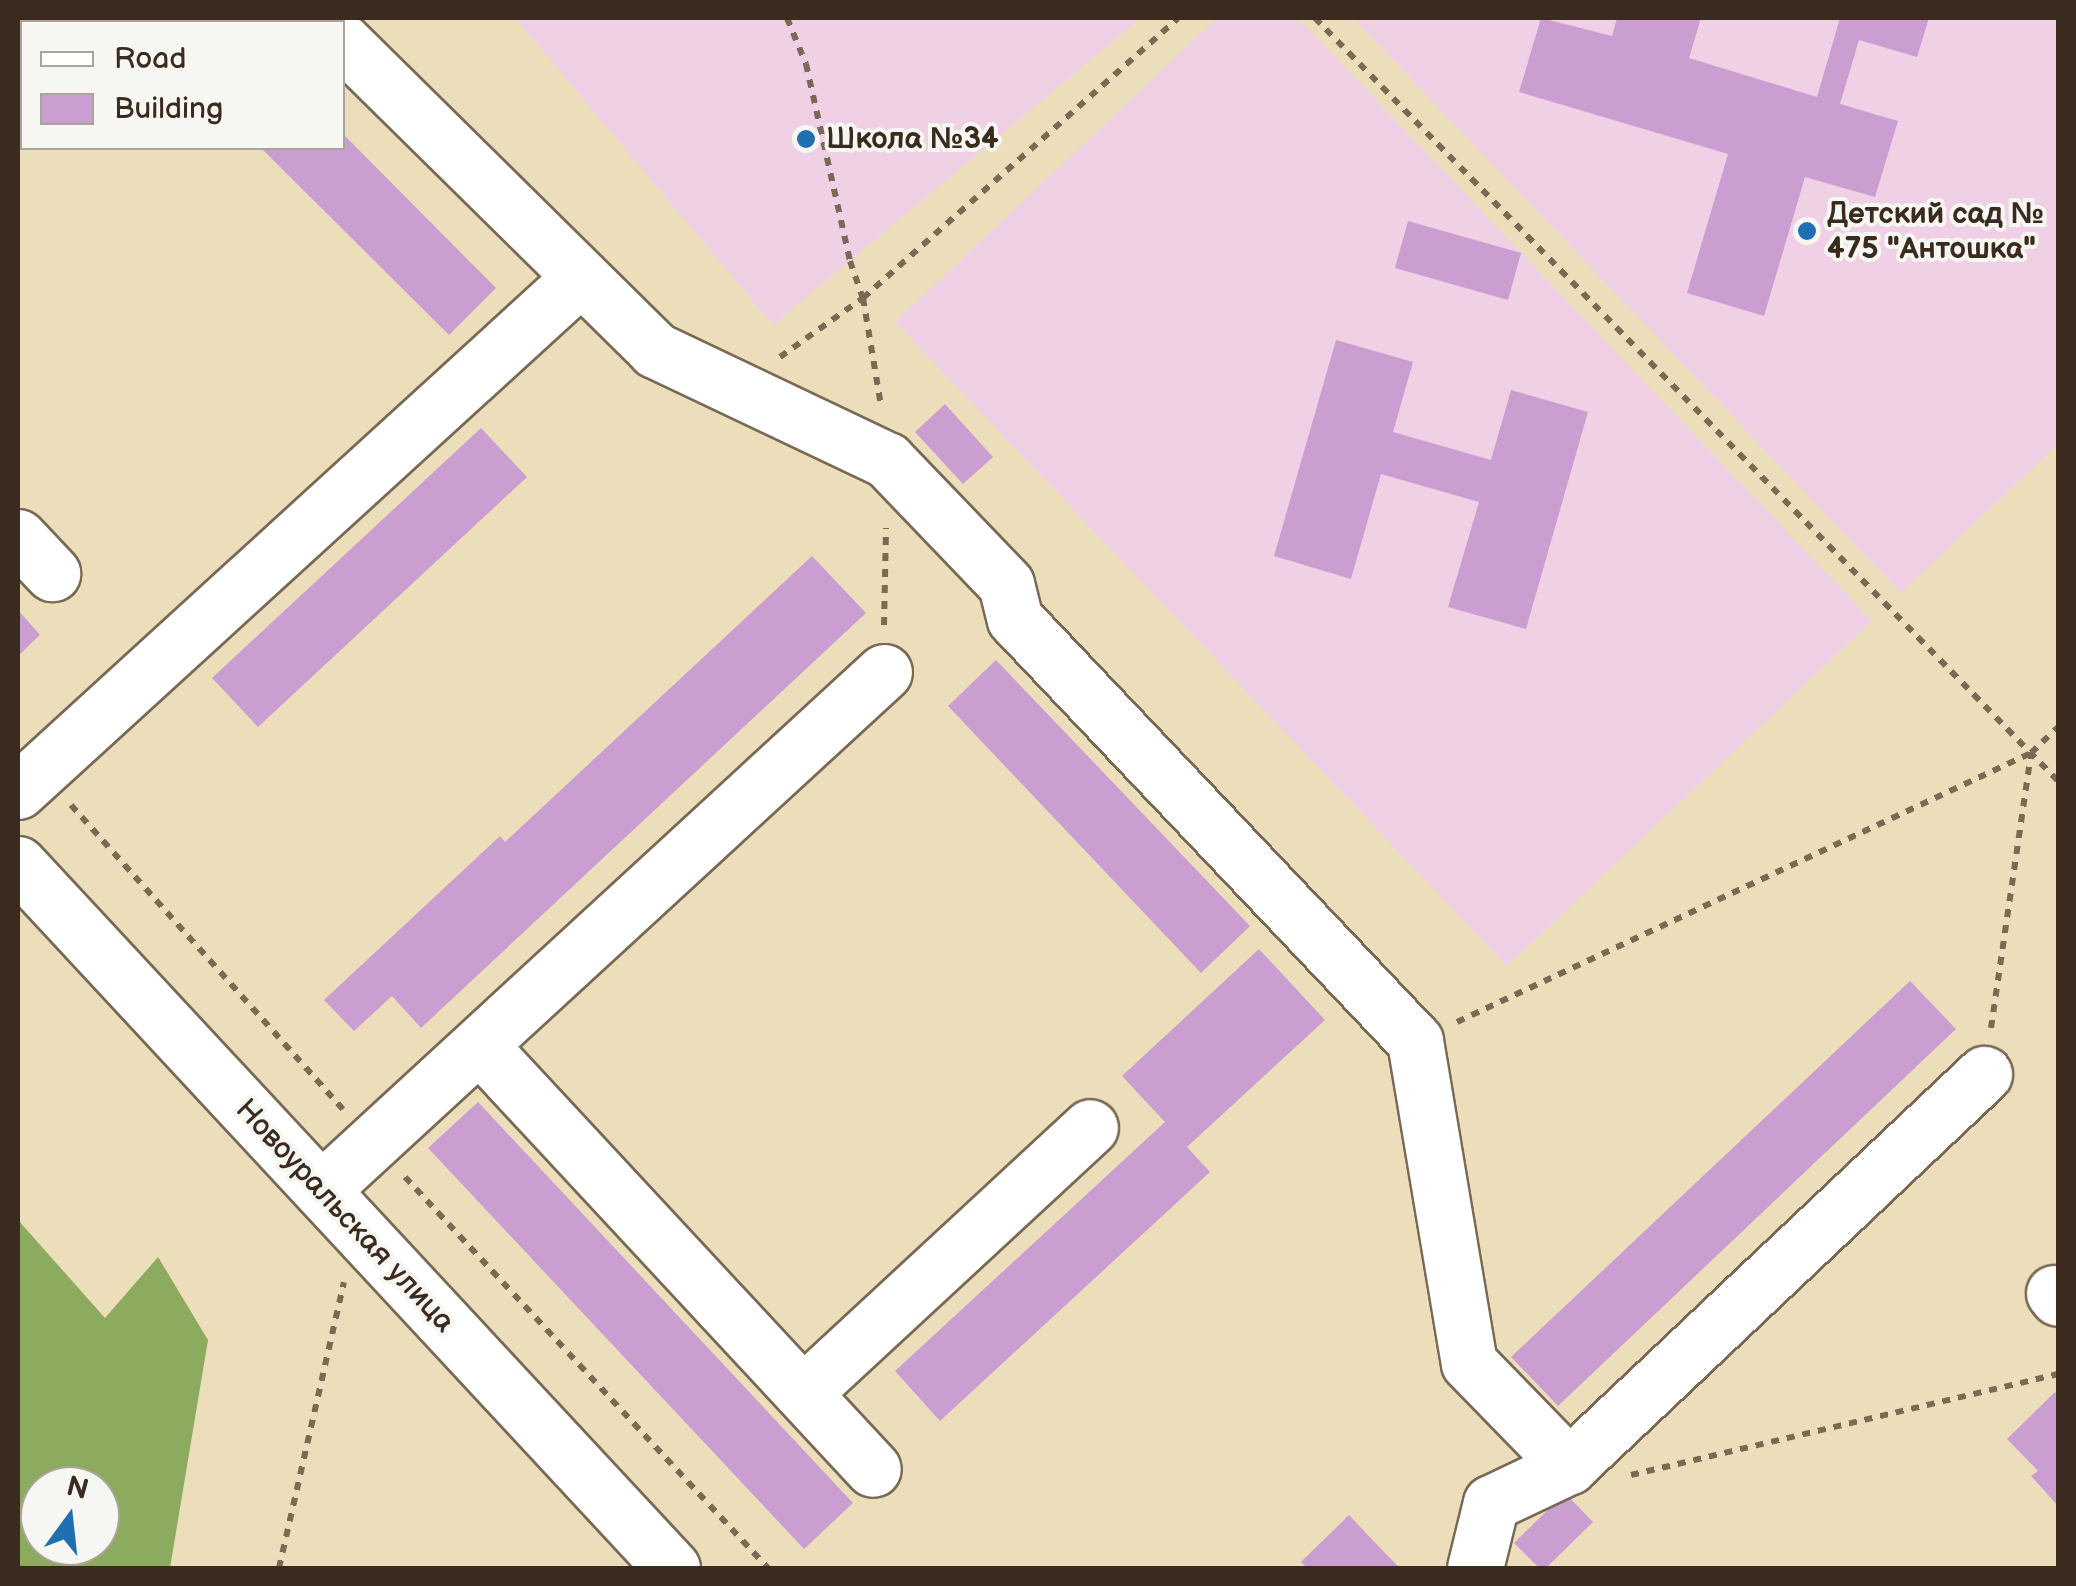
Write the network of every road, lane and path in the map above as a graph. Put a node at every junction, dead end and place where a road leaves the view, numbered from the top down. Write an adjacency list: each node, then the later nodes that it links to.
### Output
1 (788, 18): 6 (path)
2 (1178, 18): 6 (path)
3 (1316, 18): 11 (path)
4 (345, 44): 5 (street)
5 (581, 277): 8 (street); 13 (street)
6 (863, 298): 7 (path); 8 (path)
7 (767, 358)
8 (886, 460): 9 (path); 15 (street)
9 (884, 672): 16 (street)
10 (2058, 727): 11 (path)
11 (2031, 753): 12 (path); 15 (path); 17 (path)
12 (2058, 782)
13 (18, 792)
14 (18, 864): 19 (street, Новоуральская улица)
15 (1416, 1041): 22 (street)
16 (480, 1046): 19 (street); 21 (street)
17 (1984, 1074): 22 (street)
18 (1090, 1128): 21 (street)
19 (338, 1209): 24 (path); 25 (street, Новоуральская улица)
20 (2058, 1374): 22 (path)
21 (802, 1392): 23 (street)
22 (1569, 1466): 26 (street)
23 (874, 1469)
24 (279, 1568)
25 (672, 1568)
26 (1476, 1568)

